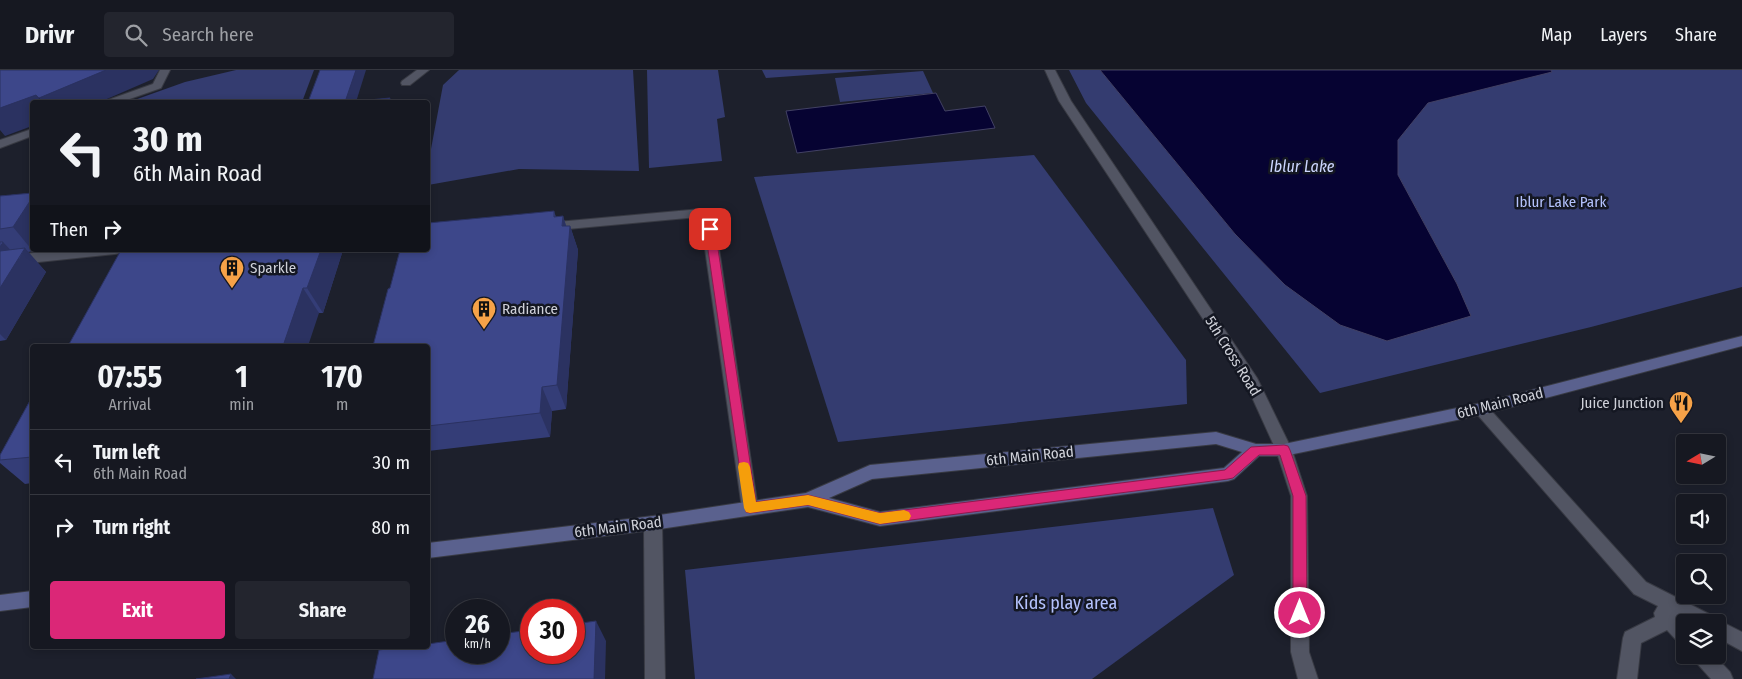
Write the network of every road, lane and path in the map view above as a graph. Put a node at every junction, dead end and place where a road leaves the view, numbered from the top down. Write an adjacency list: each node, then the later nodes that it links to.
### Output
1 (165, 70): 5 (street)
2 (424, 70): 4 (street)
3 (1050, 70): 14 (street, 5th Cross Road)
4 (406, 83)
5 (118, 100)
6 (30, 133): 7 (street)
7 (0, 144)
8 (535, 228): 16 (street)
9 (94, 252): 10 (street)
10 (0, 261)
11 (1742, 341): 12 (street, 6th Main Road)
12 (1481, 409): 14 (street, 6th Main Road); 19 (street)
13 (1256, 450): 14 (street, 6th Main Road); 15 (street, 6th Main Road); 15 (street, 6th Main Road)
14 (1284, 450): 29 (street, 5th Cross Road)
15 (808, 500): 16 (street, 6th Main Road)
16 (750, 508): 17 (street, 6th Main Road)
17 (653, 523): 18 (street, 6th Main Road); 28 (street)
18 (430, 551)
19 (1640, 588): 22 (street); 23 (street)
20 (30, 599): 21 (street)
21 (0, 603)
22 (1690, 614)
23 (1669, 619): 24 (street); 30 (street)
24 (1676, 626)
25 (1726, 633): 26 (street)
26 (1742, 642)
27 (1710, 664): 31 (street)
28 (655, 679)
29 (1308, 679)
30 (1627, 679)
31 (1723, 679)

